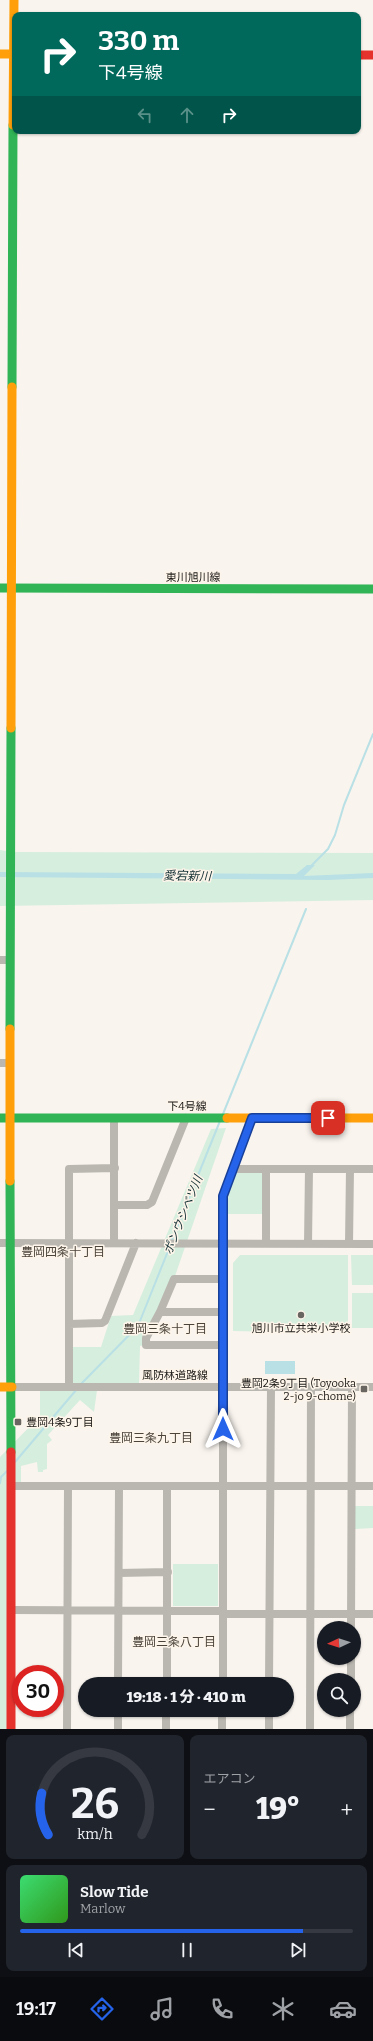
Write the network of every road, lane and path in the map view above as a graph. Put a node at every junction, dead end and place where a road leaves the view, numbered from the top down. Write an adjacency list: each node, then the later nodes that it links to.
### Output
1 (14, 0): 2 (main road)
2 (14, 12)
3 (0, 54): 4 (main road)
4 (12, 54)
5 (361, 55): 6 (main road)
6 (373, 55)
7 (14, 134): 9 (main road)
8 (0, 588): 9 (main road, 東川旭川線)
9 (12, 588): 10 (main road, 東川旭川線); 12 (main road)
10 (373, 589)
11 (0, 960): 12 (street)
12 (10, 960): 14 (main road)
13 (0, 1063): 14 (street)
14 (10, 1064): 16 (main road)
15 (0, 1118): 16 (main road, 下4号線)
16 (11, 1118): 17 (main road, 下4号線); 29 (main road)
17 (114, 1118): 18 (main road, 下4号線); 21 (street)
18 (186, 1118): 19 (main road, 下4号線); 27 (street)
19 (252, 1118): 20 (main road, 下4号線); 22 (street)
20 (373, 1118)
21 (115, 1168): 27 (street); 31 (street)
22 (233, 1169): 23 (street); 33 (street)
23 (266, 1169): 24 (street); 34 (street)
24 (308, 1169): 25 (street); 35 (street)
25 (350, 1169): 26 (street); 36 (street)
26 (373, 1169)
27 (114, 1205): 30 (street)
28 (0, 1243): 29 (street)
29 (12, 1243): 31 (street); 44 (main road)
30 (114, 1243): 31 (street); 32 (street)
31 (70, 1244): 41 (street)
32 (136, 1244): 33 (street); 41 (street)
33 (223, 1244): 34 (street); 38 (street)
34 (266, 1244): 35 (street)
35 (308, 1244): 36 (street)
36 (349, 1244): 37 (street)
37 (373, 1244)
38 (223, 1279): 39 (street); 40 (street)
39 (160, 1312): 40 (street); 42 (street)
40 (223, 1312): 42 (street)
41 (68, 1324): 45 (street)
42 (223, 1345): 46 (street)
43 (0, 1387): 44 (main road, 風防林道路線)
44 (12, 1387): 45 (street, 風防林道路線); 51 (main road)
45 (70, 1387): 46 (street, 風防林道路線)
46 (223, 1387): 47 (street, 風防林道路線); 55 (street)
47 (271, 1387): 48 (street, 風防林道路線); 56 (street)
48 (312, 1387): 49 (street, 風防林道路線); 57 (street)
49 (352, 1387): 50 (street, 風防林道路線); 58 (street)
50 (373, 1387)
51 (12, 1486): 52 (street); 62 (main road)
52 (68, 1486): 53 (street); 63 (street)
53 (119, 1486): 54 (street); 61 (street)
54 (167, 1486): 55 (street); 60 (street)
55 (223, 1486): 56 (street); 66 (street)
56 (270, 1486): 57 (street); 67 (street)
57 (311, 1486): 58 (street); 68 (street)
58 (351, 1486): 59 (street); 69 (street)
59 (373, 1486)
60 (168, 1572): 61 (street); 65 (street)
61 (118, 1573): 64 (street)
62 (12, 1610): 63 (street); 81 (main road)
63 (68, 1610): 64 (street); 82 (street)
64 (119, 1610): 65 (street); 72 (street)
65 (167, 1611): 66 (street); 73 (street)
66 (223, 1612): 67 (street); 74 (street)
67 (269, 1614): 68 (street); 75 (street)
68 (310, 1614): 69 (street); 87 (street)
69 (351, 1614): 70 (street); 71 (street)
70 (373, 1614)
71 (351, 1621)
72 (118, 1677)
73 (167, 1677)
74 (222, 1677)
75 (269, 1677)
76 (118, 1717): 83 (street)
77 (166, 1717): 84 (street)
78 (222, 1717): 85 (street)
79 (269, 1717): 86 (street)
80 (350, 1717): 88 (street)
81 (11, 1729)
82 (67, 1729)
83 (118, 1729)
84 (166, 1729)
85 (222, 1729)
86 (269, 1729)
87 (310, 1729)
88 (350, 1729)

